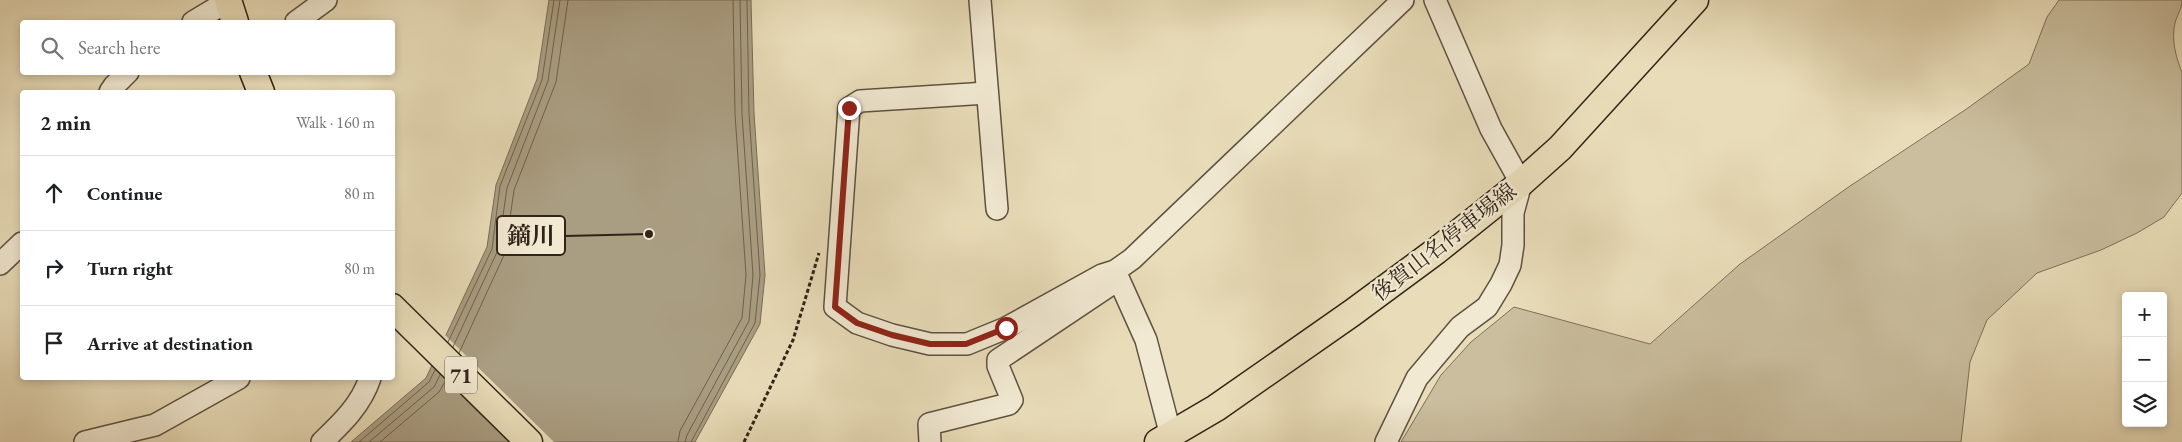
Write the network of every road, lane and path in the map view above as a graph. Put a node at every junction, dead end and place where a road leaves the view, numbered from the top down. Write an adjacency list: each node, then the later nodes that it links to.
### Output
1 (326, 0): 8 (street)
2 (980, 0): 13 (street)
3 (1403, 0): 19 (street)
4 (1435, 0): 14 (street)
5 (1696, 0): 14 (main road, 後賀山名停車場線)
6 (230, 8): 7 (street)
7 (198, 20)
8 (299, 20)
9 (125, 75): 11 (street)
10 (254, 75): 12 (main road)
11 (111, 90)
12 (260, 90)
13 (987, 93): 15 (street); 19 (street)
14 (1521, 183): 23 (main road, 後賀山名停車場線); 29 (street)
15 (996, 209)
16 (20, 245): 18 (street)
17 (821, 246): 27 (path)
18 (0, 264)
19 (1117, 275): 23 (street); 28 (street)
20 (395, 309): 26 (main road, 71)
21 (235, 380): 24 (street)
22 (369, 380): 25 (street)
23 (1165, 439)
24 (85, 442)
25 (322, 442)
26 (529, 442)
27 (744, 442)
28 (930, 442)
29 (1386, 442)

